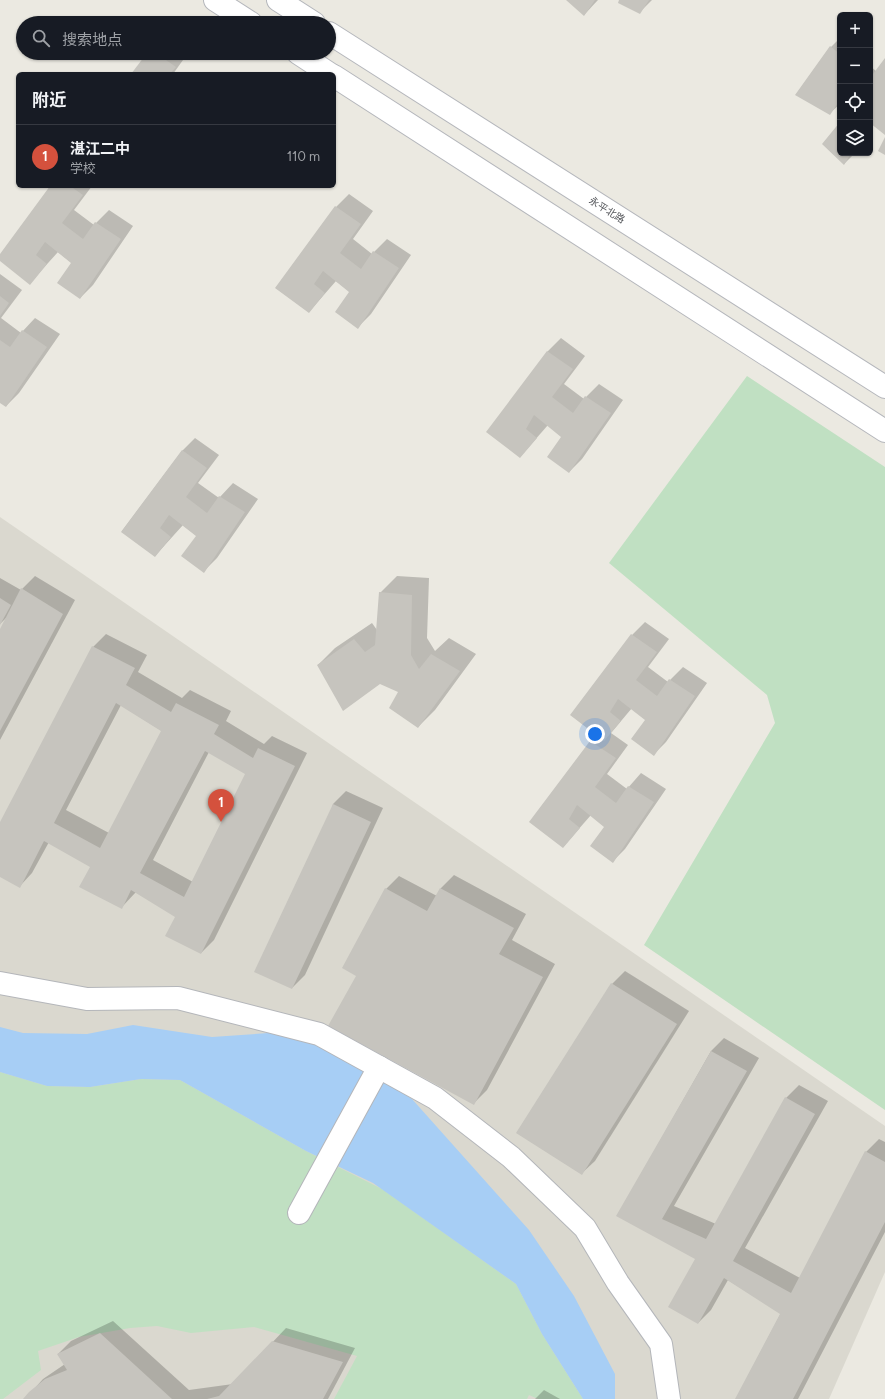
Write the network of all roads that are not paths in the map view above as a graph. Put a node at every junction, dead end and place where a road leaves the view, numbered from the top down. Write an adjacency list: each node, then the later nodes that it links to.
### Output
1 (215, 0): 3 (street)
2 (278, 0): 4 (street)
3 (240, 16)
4 (303, 16)
5 (336, 37): 9 (street, 永平北路)
6 (309, 60): 7 (street)
7 (327, 72)
8 (336, 77): 10 (street)
9 (885, 387)
10 (885, 431)
11 (0, 983): 12 (street)
12 (379, 1067): 13 (street); 14 (street)
13 (299, 1213)
14 (669, 1399)

